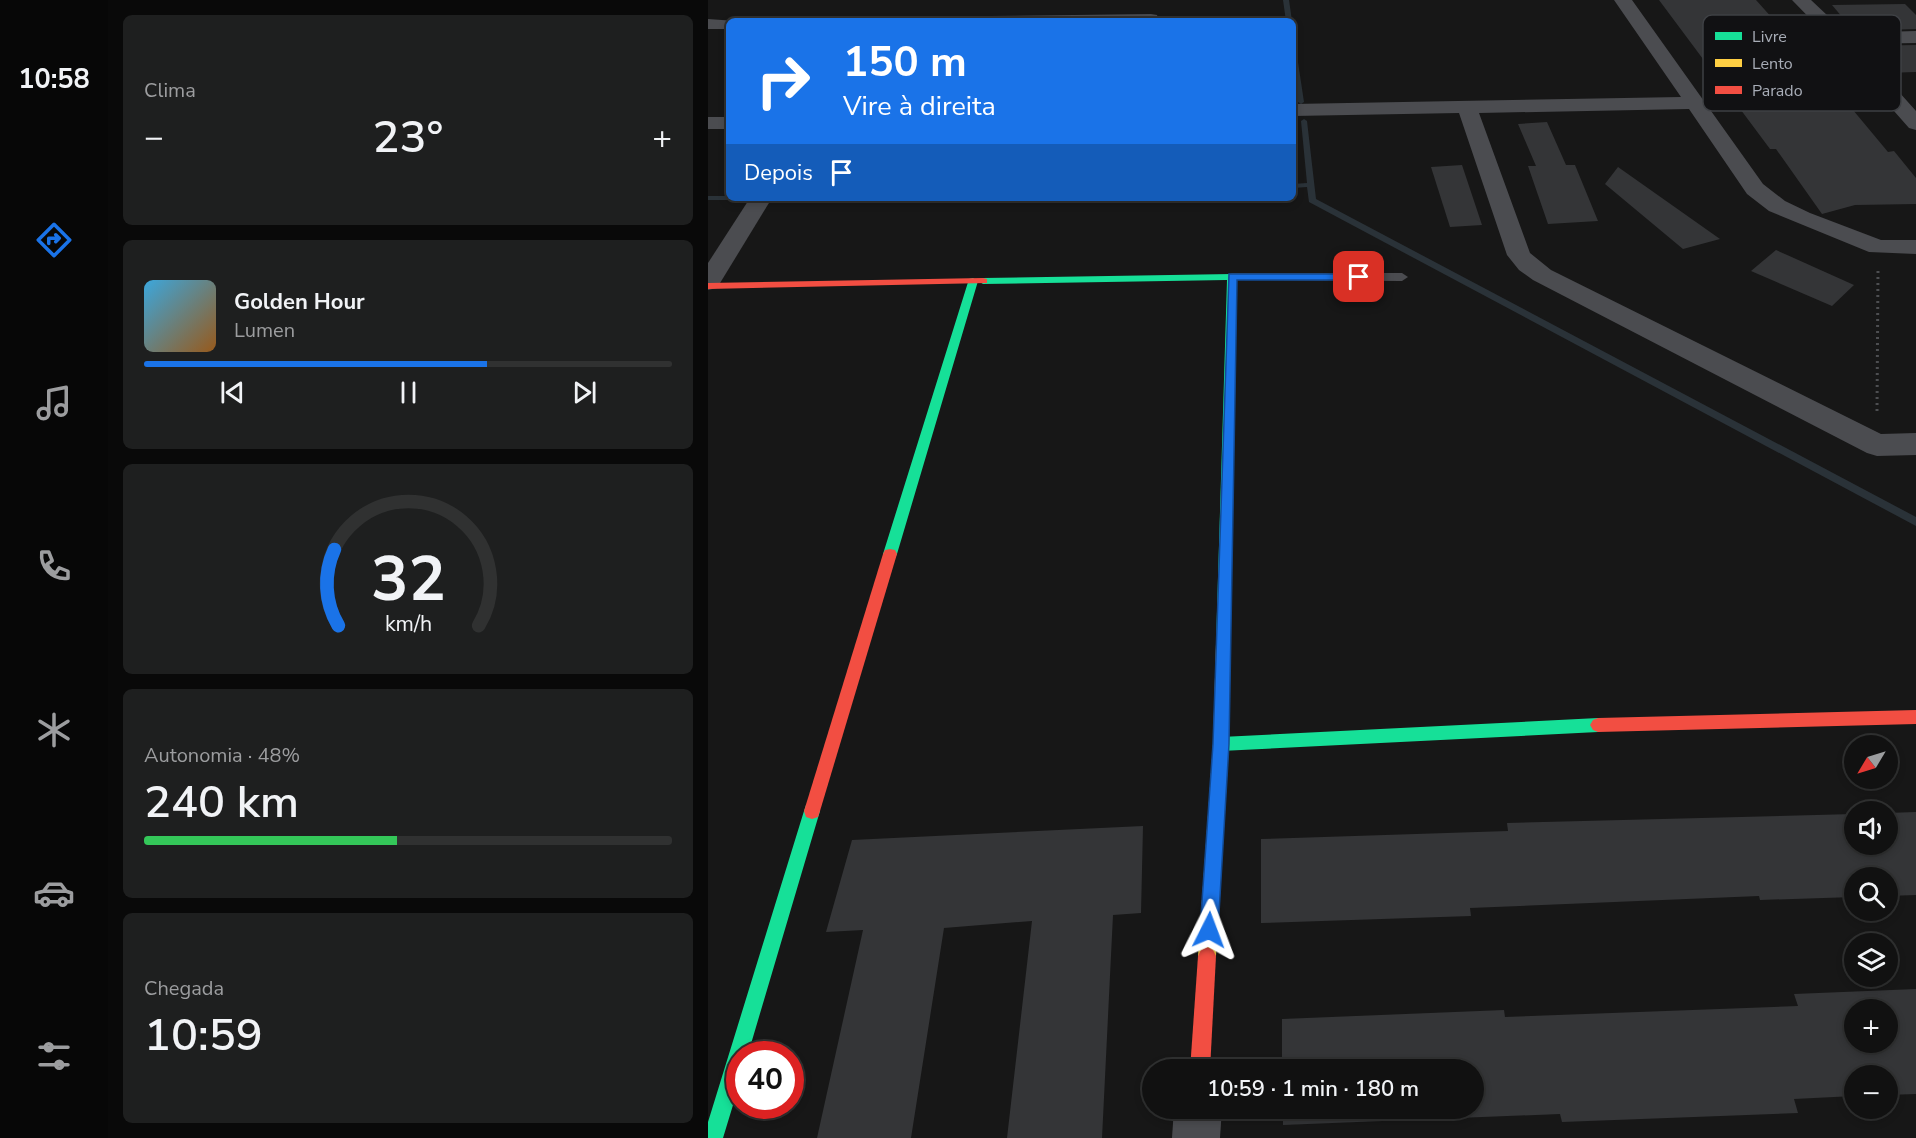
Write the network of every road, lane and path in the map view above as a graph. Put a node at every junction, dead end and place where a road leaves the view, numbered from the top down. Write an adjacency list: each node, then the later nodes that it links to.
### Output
1 (1154, 0): 5 (street)
2 (1623, 0): 10 (street)
3 (1801, 0): 4 (street)
4 (1816, 15)
5 (1150, 18)
6 (708, 24): 7 (street)
7 (726, 24)
8 (1901, 37): 9 (street)
9 (1916, 37)
10 (1695, 103): 11 (street); 18 (street)
11 (1467, 107): 13 (street); 25 (street)
12 (1901, 107): 16 (street)
13 (1296, 110)
14 (708, 123): 15 (street)
15 (726, 123)
16 (1916, 124)
17 (757, 204): 23 (street)
18 (1878, 247): 19 (street); 25 (path)
19 (1916, 247)
20 (1232, 277): 21 (lane); 22 (street); 27 (street)
21 (1402, 277)
22 (974, 281): 23 (street); 30 (street)
23 (708, 284)
24 (1916, 444): 25 (street)
25 (1877, 445)
26 (1916, 717): 27 (street)
27 (1221, 744): 28 (street)
28 (1201, 1059)
29 (1197, 1119): 31 (street)
30 (713, 1138)
31 (1196, 1138)

